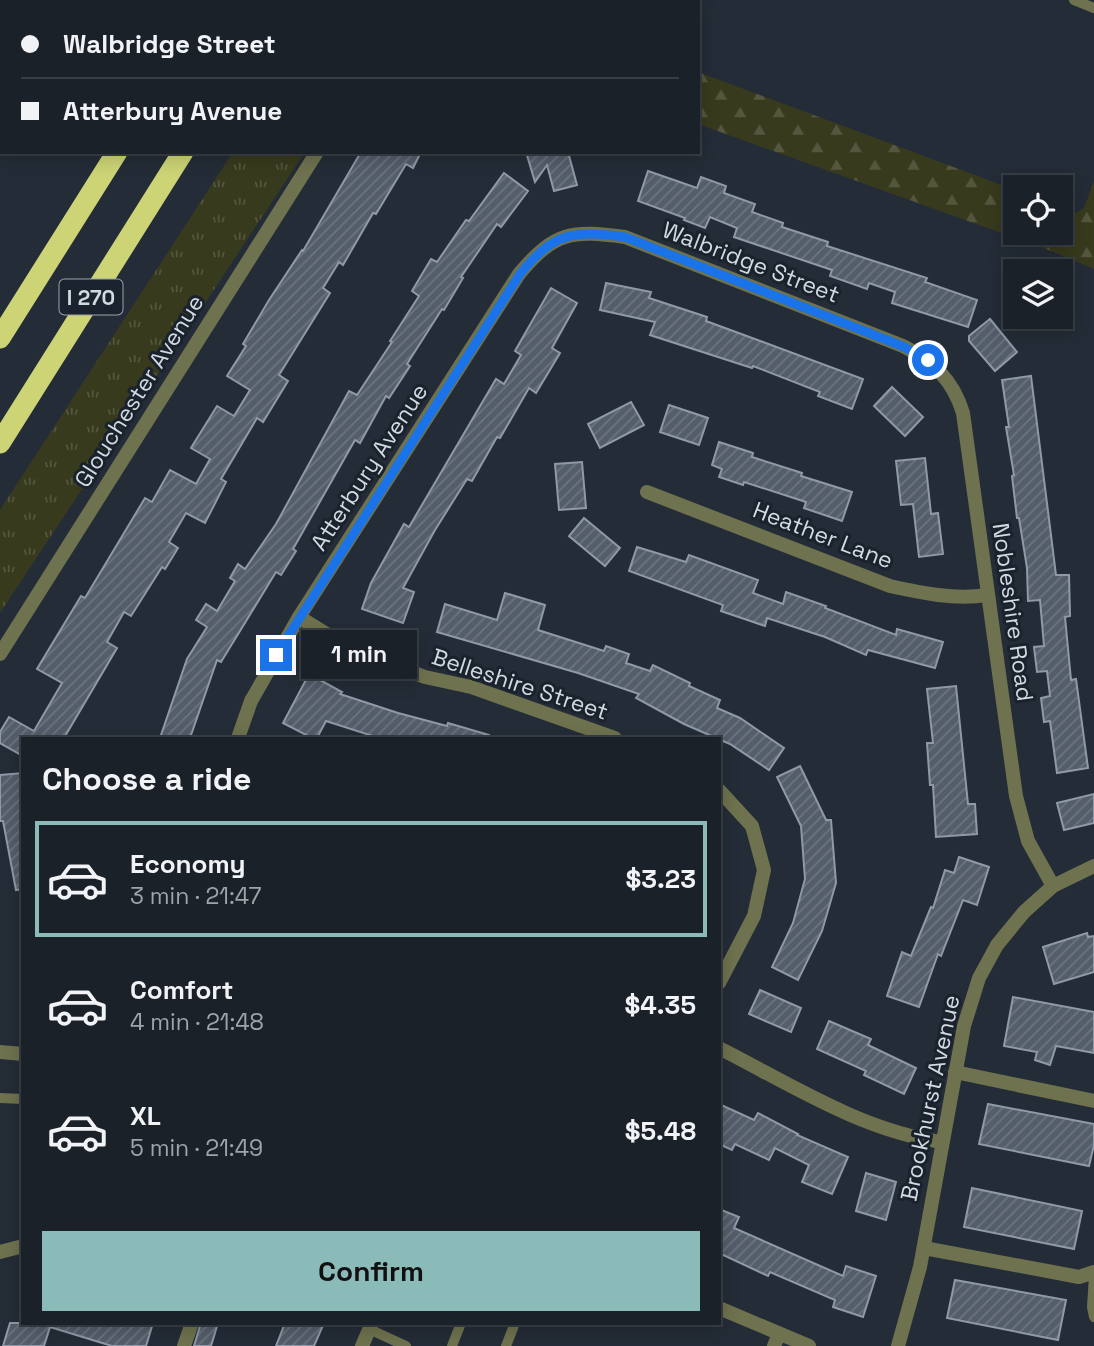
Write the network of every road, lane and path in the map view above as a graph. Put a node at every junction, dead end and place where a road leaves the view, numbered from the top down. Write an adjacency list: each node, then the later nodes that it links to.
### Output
1 (1073, 0): 2 (lane)
2 (1094, 8)
3 (107, 154): 7 (highway)
4 (116, 154): 7 (highway, I 270)
5 (182, 154): 11 (highway, I 270)
6 (316, 154): 15 (street, Glouchester Avenue)
7 (75, 219): 9 (highway, I 270)
8 (562, 237): 10 (street, Walbridge Street); 14 (street, Atterbury Avenue)
9 (0, 338)
10 (919, 354): 13 (street, Nobleshire Road)
11 (0, 443)
12 (647, 492): 13 (street, Heather Lane)
13 (987, 595): 20 (street, Nobleshire Road)
14 (299, 617): 16 (street, Atterbury Avenue); 17 (street, Belleshire Street)
15 (0, 654)
16 (239, 737)
17 (612, 737)
18 (721, 792): 21 (street)
19 (1094, 866): 20 (street, Brookhurst Avenue)
20 (1053, 886): 25 (street, Brookhurst Avenue)
21 (721, 979)
22 (721, 1049): 29 (street)
23 (0, 1052): 24 (street)
24 (21, 1054)
25 (955, 1072): 28 (street); 29 (street, Brookhurst Avenue)
26 (0, 1098): 27 (lane)
27 (21, 1099)
28 (1094, 1101)
29 (942, 1142): 31 (street, Brookhurst Avenue)
30 (21, 1247): 32 (street)
31 (924, 1248): 33 (street); 47 (street, Brookhurst Avenue)
32 (0, 1252)
33 (1094, 1273): 35 (lane)
34 (721, 1309): 40 (street)
35 (1094, 1317)
36 (191, 1325): 41 (street)
37 (460, 1325): 44 (lane)
38 (514, 1325): 45 (lane)
39 (371, 1326): 42 (street); 43 (lane)
40 (776, 1340): 46 (street)
41 (184, 1346)
42 (362, 1346)
43 (406, 1346)
44 (452, 1346)
45 (506, 1346)
46 (809, 1346)
47 (898, 1346)

